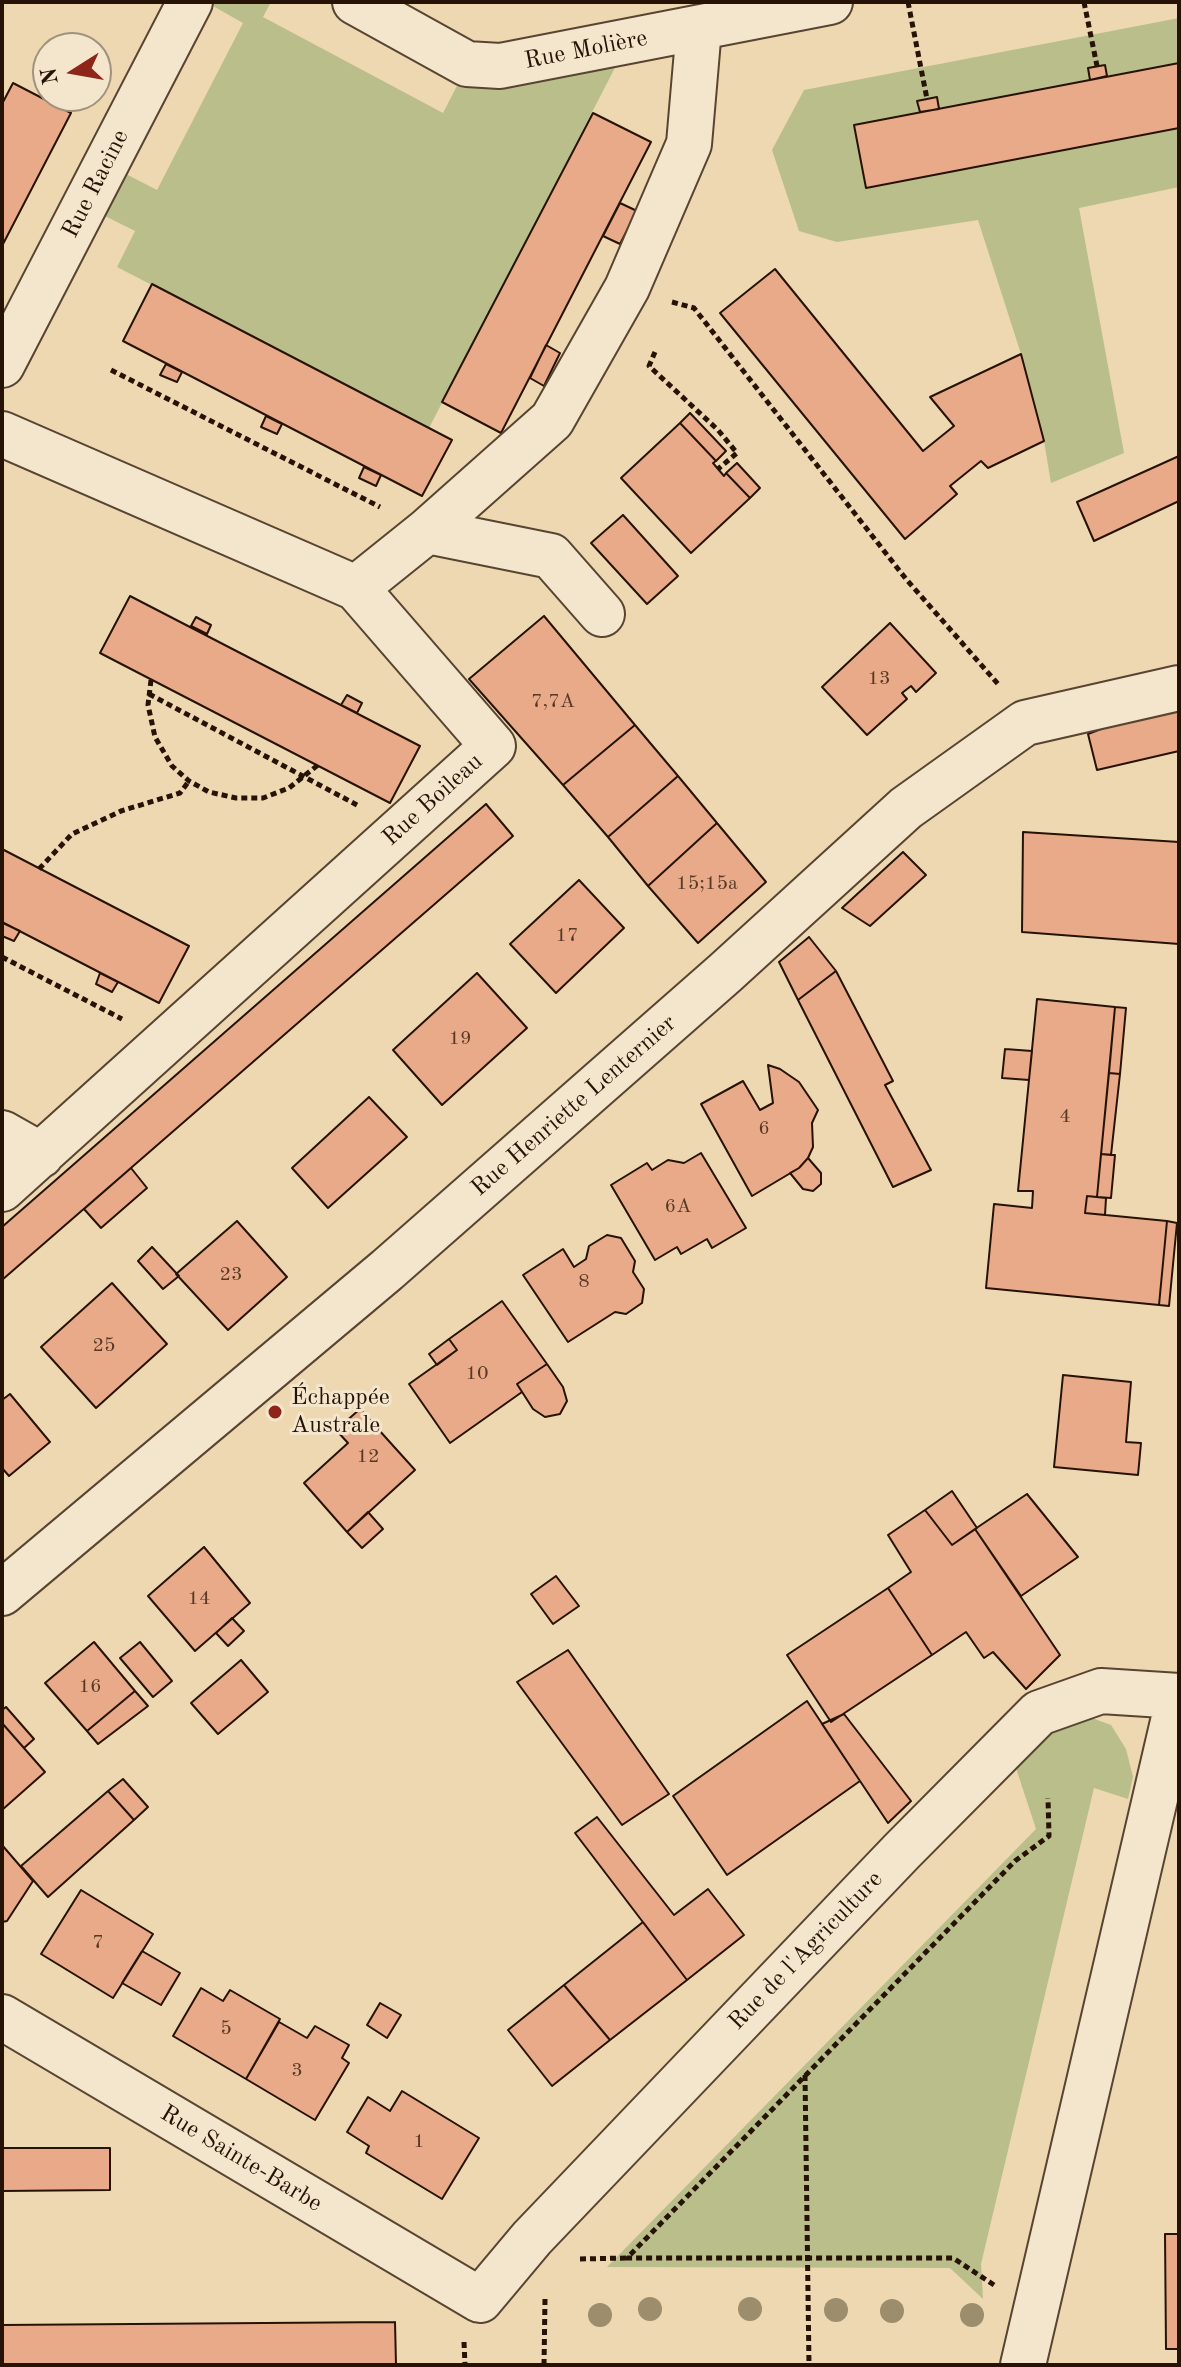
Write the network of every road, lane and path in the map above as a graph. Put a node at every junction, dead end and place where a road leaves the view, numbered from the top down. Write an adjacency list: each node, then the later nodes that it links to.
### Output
1 (190, 2): 11 (street, Rue Racine)
2 (355, 2): 6 (street, Rue Molière)
3 (830, 2): 6 (street, Rue Molière)
4 (908, 2): 8 (path)
5 (1084, 2): 7 (path)
6 (699, 28): 9 (street)
7 (1097, 66)
8 (927, 99)
9 (627, 288): 15 (street); 20 (path)
10 (655, 352): 14 (path)
11 (2, 365)
12 (111, 370): 15 (path)
13 (2, 434): 16 (street, Rue Boileau)
14 (718, 469)
15 (427, 531): 16 (street); 17 (street)
16 (356, 588): 30 (street, Rue Boileau)
17 (602, 614)
18 (151, 680): 21 (path)
19 (1179, 688): 32 (street, Rue Henriette Lenternier)
20 (1004, 691)
21 (149, 694): 23 (path); 24 (path)
22 (318, 765): 23 (path)
23 (306, 777): 24 (path); 25 (path)
24 (189, 781): 26 (path)
25 (370, 812)
26 (39, 869)
27 (2, 957): 28 (path)
28 (126, 1021)
29 (2, 1133): 30 (street)
30 (41, 1155): 31 (street, Rue Boileau)
31 (2, 1189)
32 (2, 1593)
33 (1179, 1696): 42 (street, Rue de l'Agriculture); 45 (street, Rue de l'Agriculture)
34 (1048, 1798): 36 (path)
35 (2, 2017): 42 (street, Rue Sainte-Barbe)
36 (805, 2075): 37 (path); 38 (path)
37 (627, 2258): 38 (path); 39 (path)
38 (807, 2258): 41 (path); 44 (path)
39 (572, 2260)
40 (545, 2286): 43 (path)
41 (995, 2286)
42 (480, 2300)
43 (544, 2365)
44 (809, 2365)
45 (1023, 2365)

